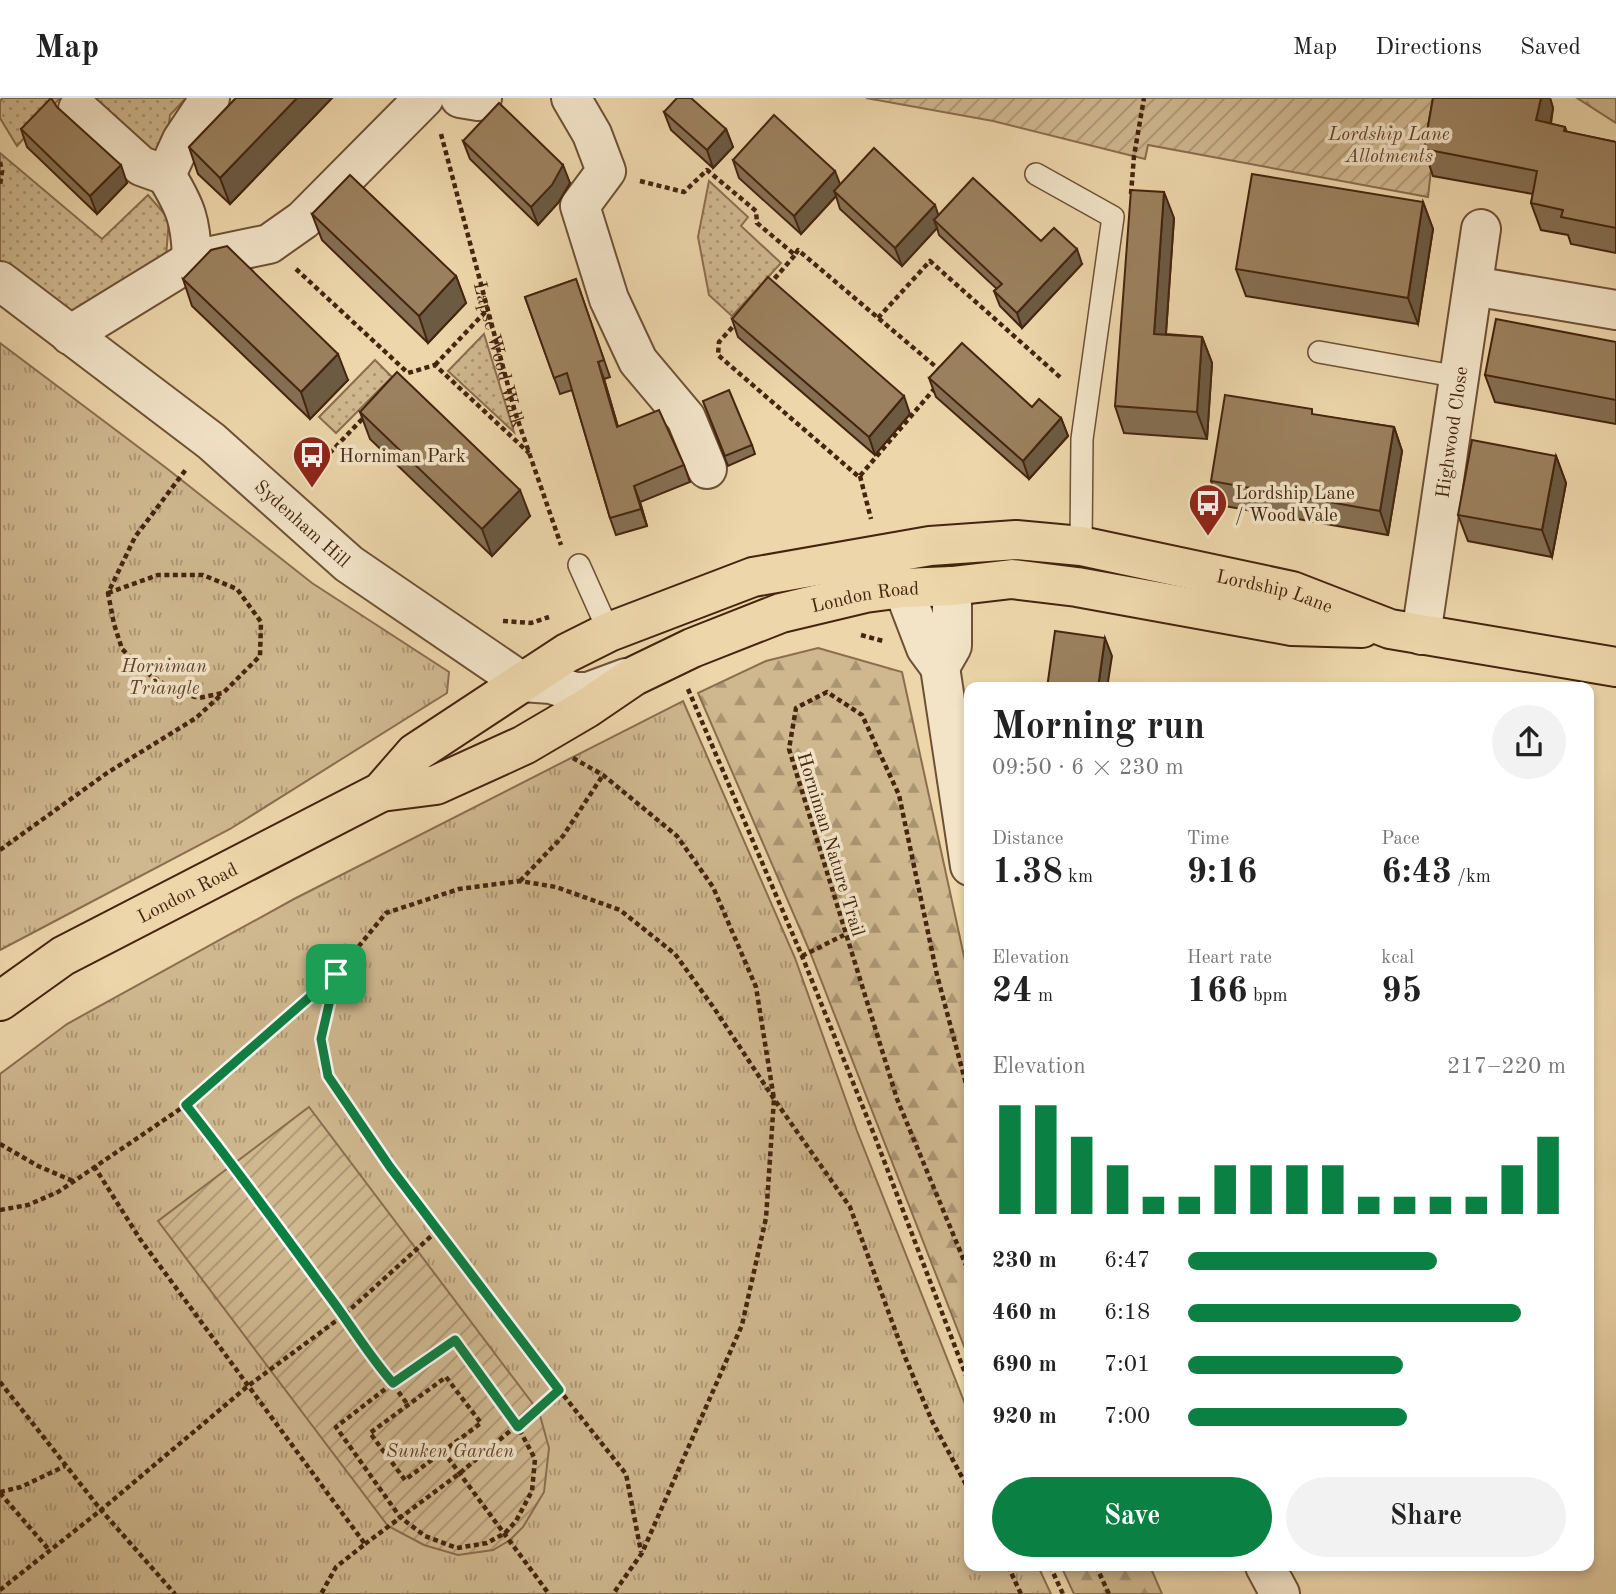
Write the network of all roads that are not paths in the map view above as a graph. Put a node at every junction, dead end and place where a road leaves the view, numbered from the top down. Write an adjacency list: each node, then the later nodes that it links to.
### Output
1 (210, 98): 7 (street)
2 (482, 98): 4 (street)
3 (571, 98): 16 (street)
4 (441, 107): 9 (street)
5 (78, 109): 7 (street)
6 (1036, 174): 18 (lane)
7 (166, 175): 9 (street)
8 (1481, 229): 11 (street, Highwood Close)
9 (192, 260): 13 (street)
10 (0, 281): 13 (street, Sydenham Hill)
11 (1473, 286): 12 (street); 15 (street, Highwood Close)
12 (1616, 310)
13 (70, 335): 27 (street, Sydenham Hill)
14 (1319, 352): 15 (lane)
15 (1459, 377): 23 (street, Highwood Close)
16 (707, 469)
17 (930, 546): 18 (highway, Lordship Lane); 22 (highway, London Road)
18 (1081, 546): 23 (highway, Lordship Lane)
19 (572, 561): 22 (lane)
20 (952, 586): 21 (highway, London Road); 23 (highway, London Road); 24 (street)
21 (903, 588): 24 (street); 26 (highway, London Road)
22 (608, 632): 27 (highway, London Road)
23 (1405, 632): 25 (highway, Lordship Lane)
24 (940, 667): 29 (street)
25 (1616, 667)
26 (635, 676): 27 (street, Sydenham Hill); 28 (highway, London Road)
27 (522, 682): 28 (highway, London Road)
28 (381, 792): 30 (highway, London Road)
29 (964, 826)
30 (0, 1001)
31 (1268, 1571): 32 (street)
32 (1279, 1594)

